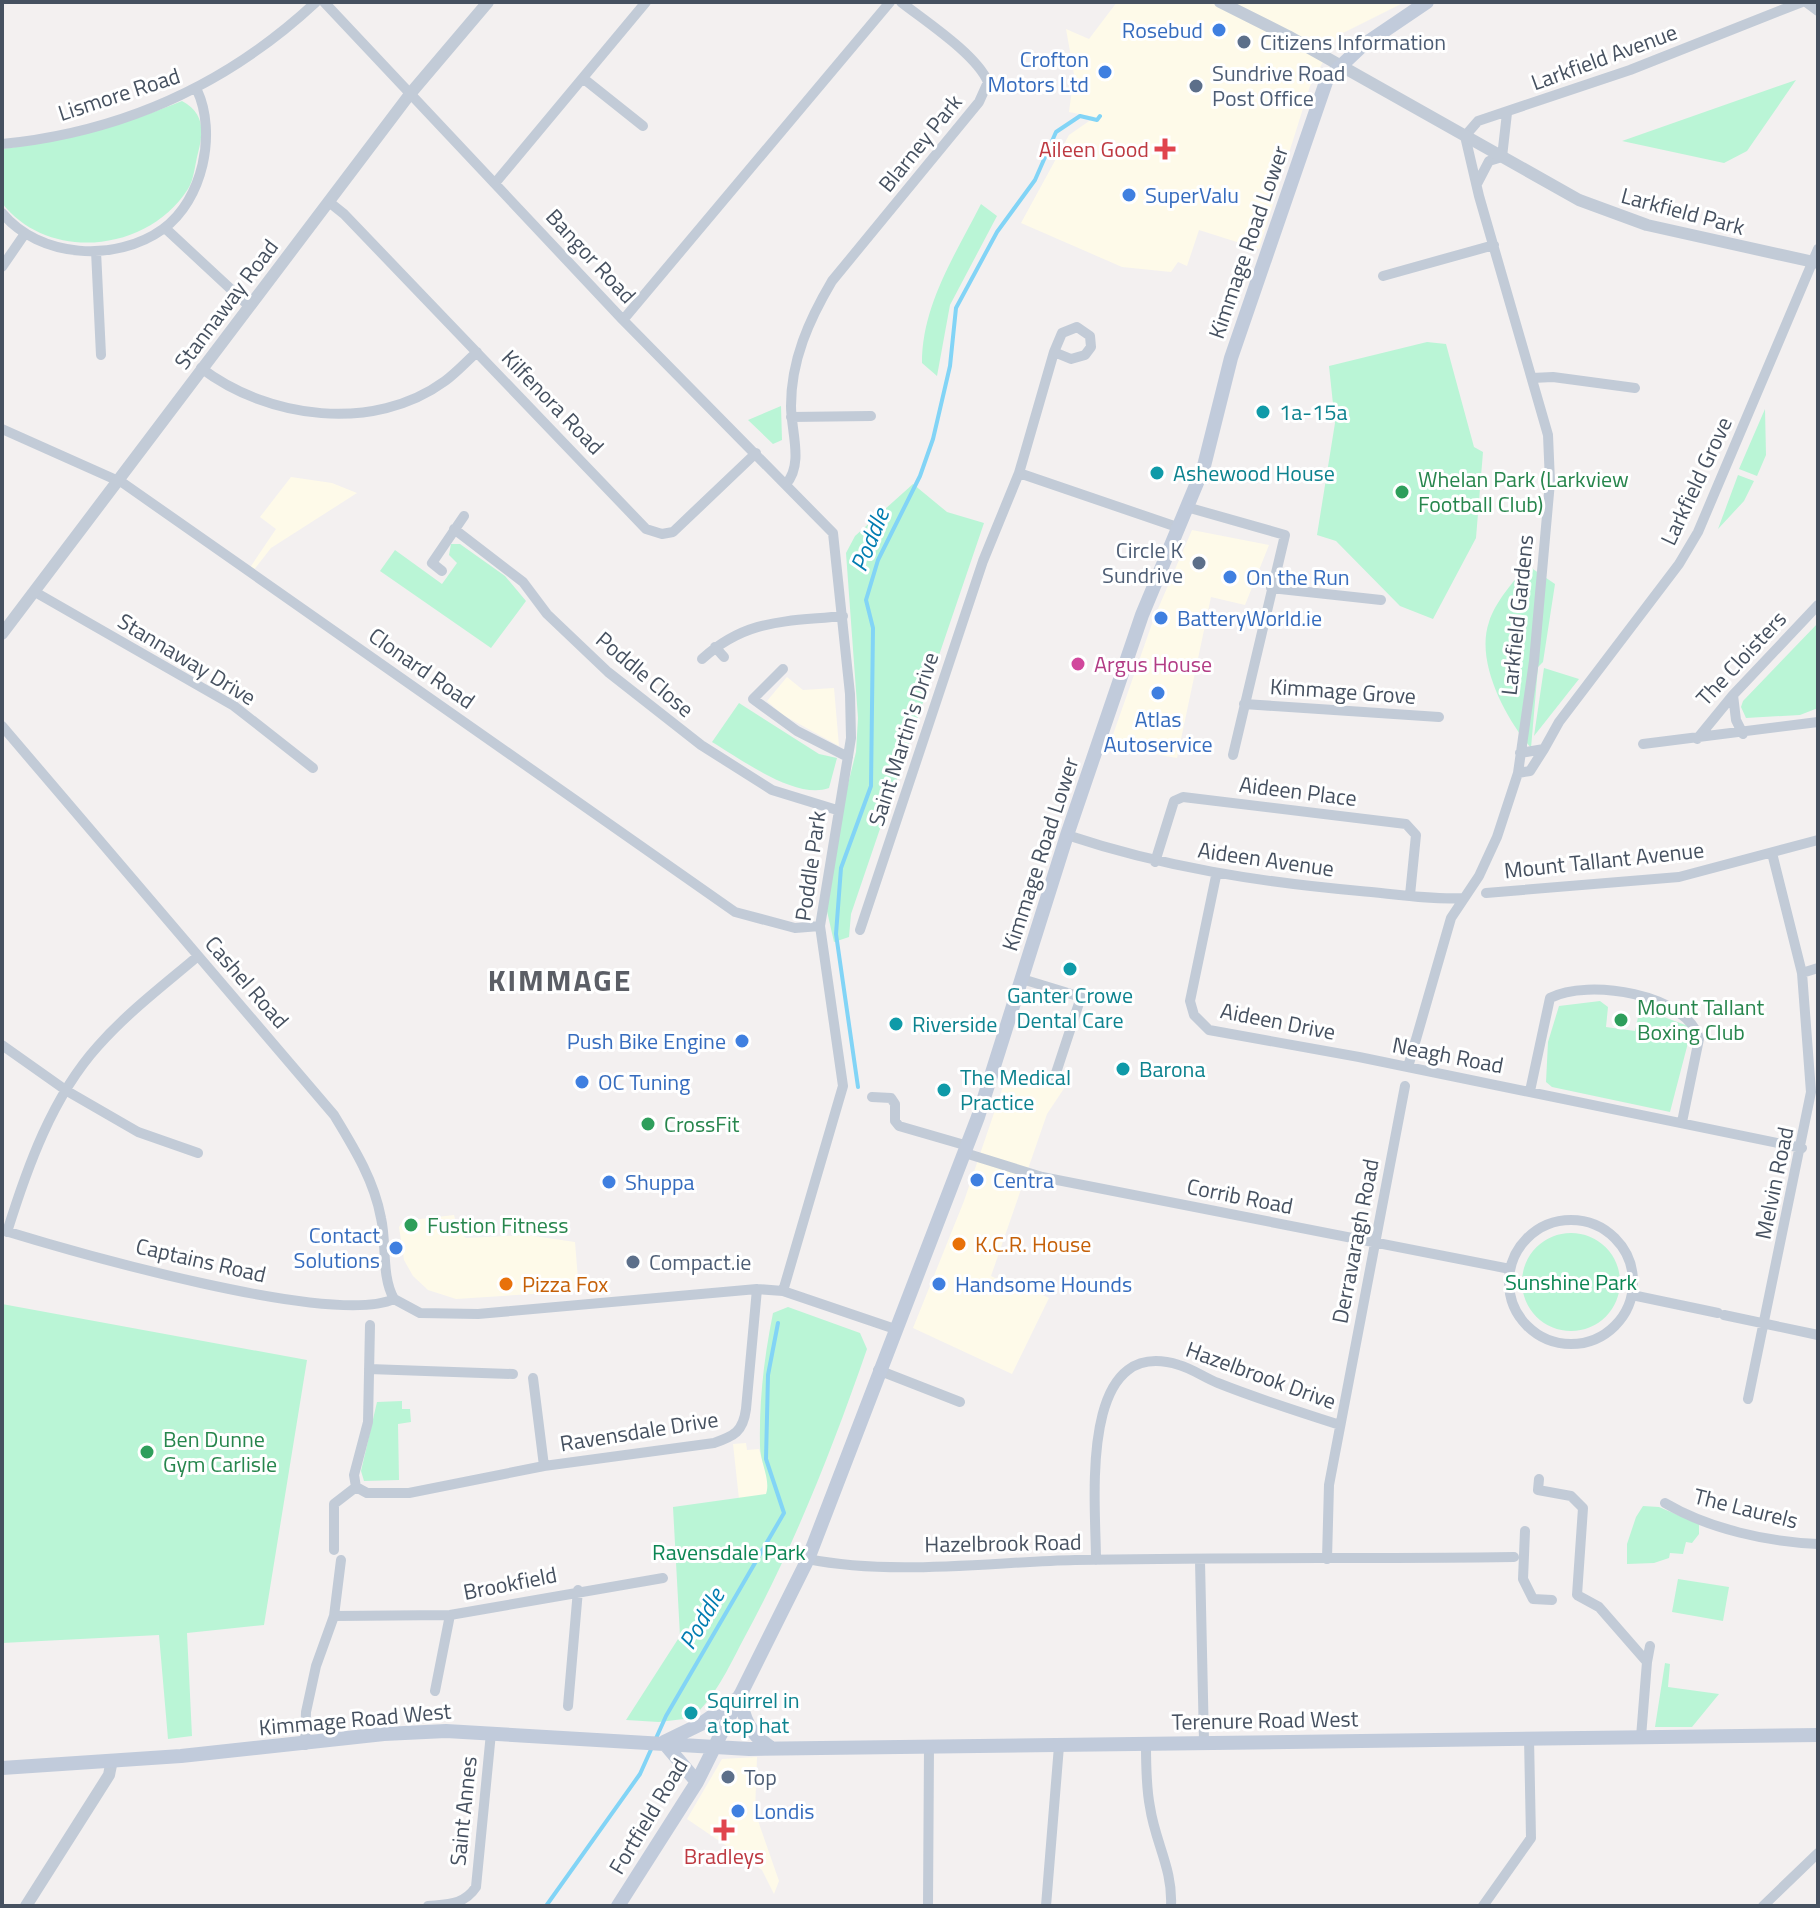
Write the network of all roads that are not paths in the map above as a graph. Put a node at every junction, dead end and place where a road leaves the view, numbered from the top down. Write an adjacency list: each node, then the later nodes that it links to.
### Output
1 (316, 2): 13 (street, Lismore Road)
2 (324, 2): 14 (street, Bangor Road)
3 (488, 2): 14 (street, Stannaway Road)
4 (646, 2): 12 (street)
5 (890, 2): 33 (street)
6 (901, 2): 41 (street, Blarney Park)
7 (1220, 2): 11 (street)
8 (1427, 2): 11 (main road, Kimmage Road Lower)
9 (1804, 2): 10 (street); 15 (street, Larkfield Avenue)
10 (1818, 11)
11 (1338, 66): 17 (street); 47 (main road, Kimmage Road Lower)
12 (584, 79): 16 (street); 20 (street)
13 (197, 90): 18 (street, Lismore Road); 24 (street)
14 (410, 94): 20 (street, Bangor Road); 22 (street, Stannaway Road)
15 (1507, 113): 17 (street, Larkfield Avenue); 19 (street)
16 (643, 126)
17 (1465, 136): 19 (street, Larkfield Park); 21 (street, Larkfield Gardens)
18 (2, 144)
19 (1502, 157): 21 (street); 29 (street, Larkfield Park)
20 (496, 182): 33 (street, Bangor Road)
21 (1477, 186): 26 (street, Larkfield Gardens)
22 (329, 202): 32 (street, Stannaway Road); 34 (street, Kilfenora Road)
23 (2, 213): 25 (street)
24 (165, 228): 28 (street); 32 (street)
25 (24, 235): 28 (street); 30 (street)
26 (1494, 245): 31 (street); 38 (street, Larkfield Gardens)
27 (1818, 249): 29 (street, Larkfield Grove)
28 (96, 251): 36 (street)
29 (1815, 262): 71 (street, Larkfield Grove)
30 (2, 267)
31 (1383, 276)
32 (249, 306): 37 (street, Stannaway Road)
33 (623, 320): 43 (street, Bangor Road)
34 (477, 352): 37 (street); 43 (street, Kilfenora Road)
35 (1054, 352): 44 (street, Saint Martin's Drive)
36 (101, 355)
37 (201, 368): 45 (street, Stannaway Road)
38 (1532, 378): 39 (street); 72 (street, Larkfield Gardens)
39 (1635, 388)
40 (871, 416): 41 (street)
41 (791, 417): 46 (street)
42 (2, 429): 45 (street, Clonard Road)
43 (756, 453): 46 (street, Bangor Road)
44 (1019, 473): 49 (street); 87 (street, Saint Martin's Drive)
45 (117, 479): 54 (street, Stannaway Road); 86 (street, Clonard Road)
46 (786, 484): 51 (street, Bangor Road)
47 (1190, 508): 49 (main road, Kimmage Road Lower); 53 (street, Kimmage Grove)
48 (464, 516): 50 (street)
49 (1180, 528): 78 (main road, Kimmage Road Lower)
50 (454, 529): 52 (street); 77 (street, Poddle Close)
51 (833, 533): 57 (street, Poddle Park)
52 (442, 571)
53 (1271, 588): 55 (street); 64 (street, Kimmage Grove)
54 (35, 592): 58 (street, Stannaway Road); 75 (street, Stannaway Drive)
55 (1381, 600)
56 (1818, 606): 63 (street, The Cloisters)
57 (843, 616): 59 (street); 74 (street, Poddle Park)
58 (2, 634)
59 (715, 647): 60 (street); 61 (street)
60 (724, 657)
61 (702, 659)
62 (783, 669): 74 (street)
63 (1733, 695): 68 (street); 69 (street, The Cloisters)
64 (1244, 704): 65 (street, Kimmage Grove); 73 (street, Kimmage Grove)
65 (1439, 717)
66 (1818, 722): 68 (street, The Cloisters)
67 (2, 726): 88 (street, Cashel Road)
68 (1743, 734): 69 (street, The Cloisters)
69 (1697, 739): 70 (street, The Cloisters)
70 (1643, 744)
71 (1544, 749): 72 (street); 76 (street, Larkfield Grove)
72 (1520, 753): 76 (street, Larkfield Gardens)
73 (1233, 755)
74 (848, 757): 77 (street, Poddle Park)
75 (313, 768)
76 (1518, 773): 85 (street, Larkfield Gardens)
77 (837, 810): 86 (street, Poddle Park)
78 (1067, 835): 81 (street, Aideen Avenue); 91 (main road, Kimmage Road Lower)
79 (1818, 840): 80 (street, Mount Tallant Avenue)
80 (1772, 853): 83 (street, Mount Tallant Avenue); 90 (street, Melvin Road)
81 (1155, 862): 82 (street, Aideen Avenue); 84 (street, Aideen Place)
82 (1216, 876): 84 (street, Aideen Avenue); 93 (street, Aideen Drive)
83 (1486, 893)
84 (1410, 895): 85 (street, Aideen Avenue)
85 (1464, 898): 94 (street)
86 (820, 926): 108 (street, Poddle Park)
87 (860, 930)
88 (198, 956): 97 (street); 110 (street, Cashel Road)
89 (1818, 968): 90 (street)
90 (1802, 973): 101 (street, Melvin Road)
91 (1022, 979): 95 (street); 102 (main road, Kimmage Road Lower)
92 (2, 1045): 97 (street)
93 (1359, 1057): 94 (street, Neagh Road)
94 (1408, 1067): 98 (street, Neagh Road)
95 (1053, 1082)
96 (1405, 1086): 105 (street, Derravaragh Road)
97 (67, 1091): 103 (street); 104 (street)
98 (1530, 1091): 100 (street, Neagh Road); 100 (street, Neagh Road)
99 (872, 1097): 102 (street, Corrib Road)
100 (1682, 1122): 101 (street, Neagh Road)
101 (1802, 1148): 111 (street, Melvin Road)
102 (966, 1149): 105 (street, Corrib Road); 113 (main road, Kimmage Road Lower)
103 (198, 1153)
104 (4, 1231): 110 (street, Captains Road)
105 (1375, 1243): 106 (street, Corrib Road); 121 (street, Derravaragh Road)
106 (1510, 1269): 109 (street); 109 (street)
107 (757, 1289): 108 (street); 110 (street); 123 (street, Ravensdale Drive)
108 (783, 1291): 113 (street)
109 (1632, 1295): 111 (street)
110 (394, 1299)
111 (1764, 1322): 114 (street); 119 (street, Melvin Road)
112 (370, 1325): 115 (street)
113 (895, 1329): 116 (main road, Kimmage Road Lower)
114 (1818, 1335)
115 (369, 1369): 117 (street); 125 (street)
116 (878, 1370): 120 (street); 131 (main road, Kimmage Road Lower)
117 (513, 1374)
118 (533, 1378): 123 (street)
119 (1748, 1399)
120 (960, 1402)
121 (1344, 1404): 122 (street, Hazelbrook Drive)
122 (1340, 1425): 132 (street, Hazelbrook Drive); 134 (street, Hazelbrook Drive)
123 (544, 1466): 125 (street)
124 (1539, 1479): 142 (street)
125 (356, 1487): 129 (street)
126 (1665, 1503): 128 (street, The Laurels)
127 (1525, 1531): 138 (street)
128 (1818, 1544)
129 (334, 1550)
130 (1514, 1557): 132 (street, Hazelbrook Road)
131 (808, 1559): 134 (street, Hazelbrook Road); 144 (main road, Kimmage Road Lower)
132 (1327, 1559): 135 (street, Hazelbrook Road)
133 (341, 1560): 140 (street)
134 (1096, 1560): 135 (street, Hazelbrook Road)
135 (1200, 1561): 152 (street)
136 (663, 1578): 137 (street, Brookfield)
137 (578, 1590): 139 (street, Brookfield); 145 (street, Brookfield)
138 (1552, 1600)
139 (450, 1615): 140 (street, Brookfield); 143 (street, Brookfield)
140 (334, 1616): 146 (street)
141 (1650, 1646): 142 (street)
142 (1647, 1662): 149 (street)
143 (435, 1691)
144 (740, 1696): 153 (main road); 157 (main road); 159 (main road, Kimmage Road Lower)
145 (568, 1706)
146 (306, 1724): 151 (street); 155 (street)
147 (491, 1733): 151 (main road, Kimmage Road West); 153 (main road, Kimmage Road West); 165 (street, Saint Annes)
148 (1818, 1735): 149 (main road, Terenure Road West)
149 (1641, 1737): 150 (main road, Terenure Road West)
150 (1529, 1738): 152 (main road, Terenure Road West); 170 (street)
151 (335, 1741): 155 (main road, Kimmage Road West)
152 (1204, 1742): 154 (main road, Terenure Road West)
153 (663, 1744): 159 (main road, Kimmage Road West); 162 (main road)
154 (1146, 1744): 156 (main road, Terenure Road West); 169 (street)
155 (305, 1745): 160 (main road, Kimmage Road West)
156 (1059, 1746): 158 (main road, Terenure Road West); 168 (street)
157 (770, 1747): 158 (main road, Terenure Road West); 159 (main road, Terenure Road West)
158 (929, 1747): 167 (street)
159 (713, 1748): 162 (main road, Fortfield Road)
160 (112, 1760): 161 (main road, Kimmage Road West); 164 (street)
161 (2, 1768)
162 (697, 1782): 166 (main road, Fortfield Road)
163 (1818, 1853): 171 (street)
164 (26, 1906)
165 (428, 1906)
166 (618, 1906)
167 (928, 1906)
168 (1046, 1906)
169 (1171, 1906)
170 (1483, 1906)
171 (1763, 1906)

